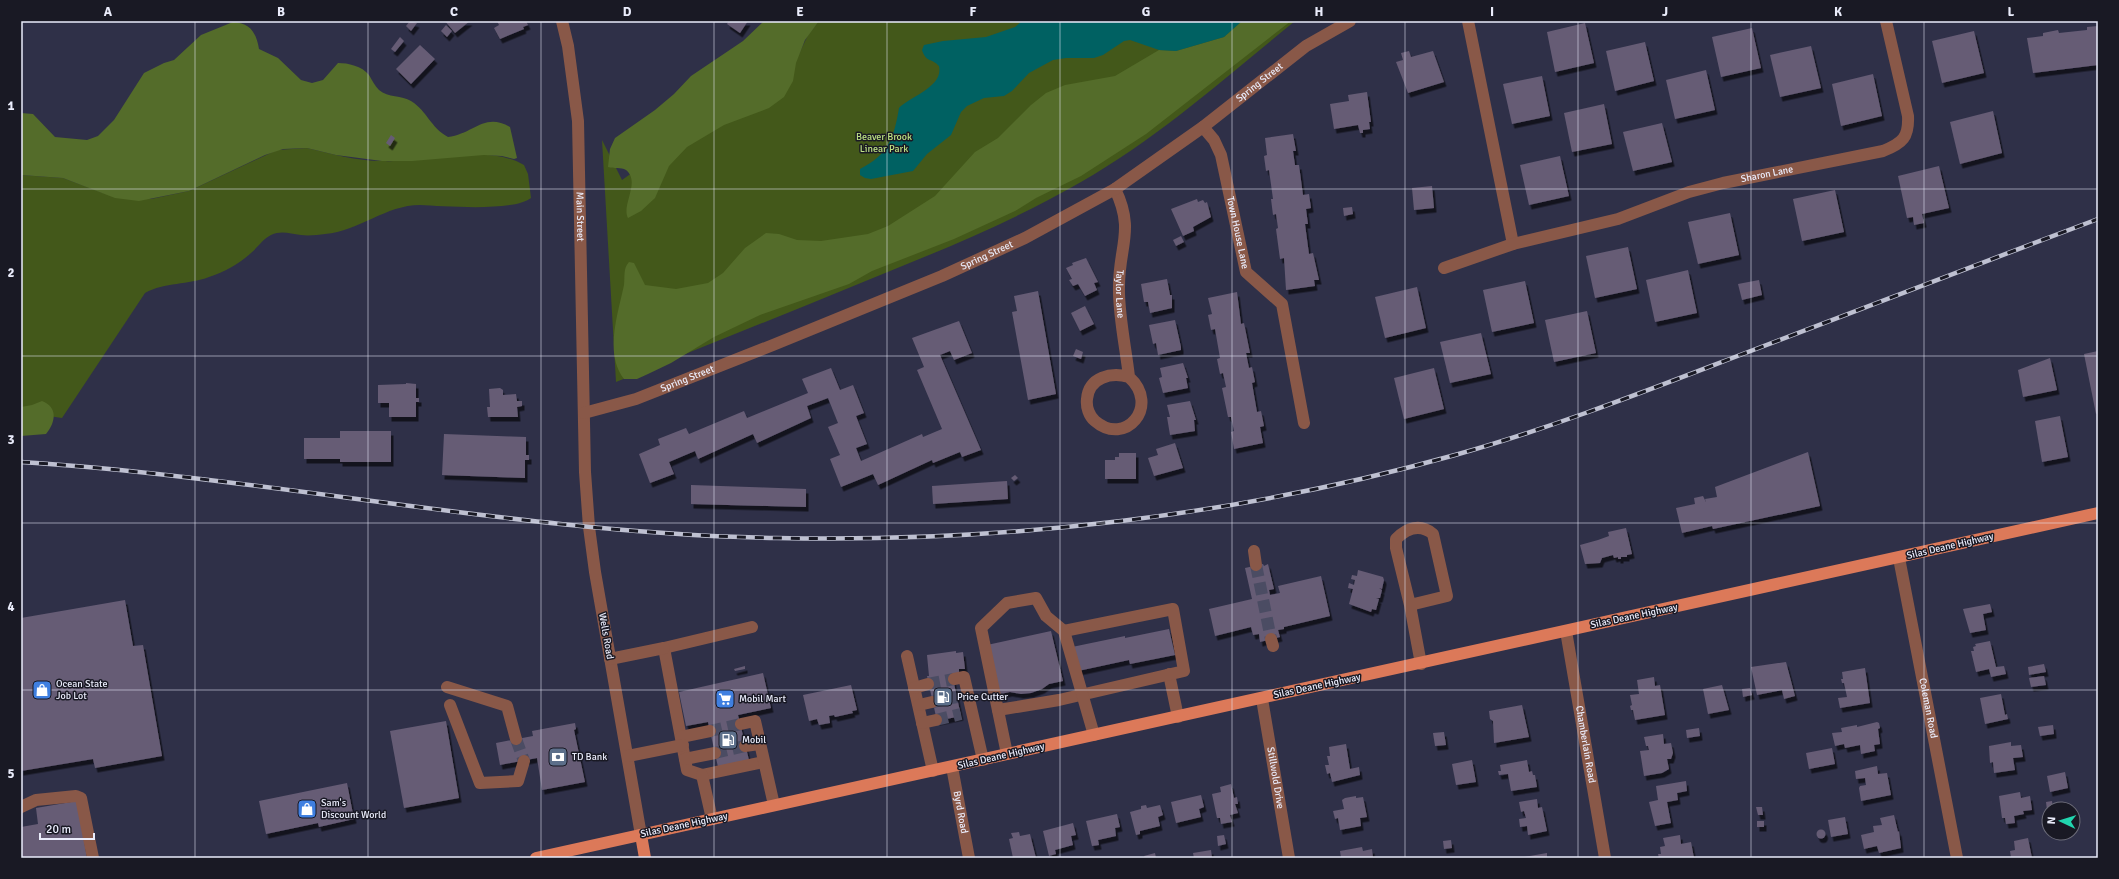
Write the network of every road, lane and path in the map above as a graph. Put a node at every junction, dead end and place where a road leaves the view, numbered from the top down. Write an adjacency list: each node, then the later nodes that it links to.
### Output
1 (562, 21): 10 (street, Main Street)
2 (1350, 21): 5 (street, Spring Street)
3 (1468, 21): 7 (street)
4 (1886, 21): 7 (street, Sharon Lane)
5 (1203, 127): 6 (street, Spring Street); 11 (street, Town House Lane)
6 (1115, 190): 9 (street, Taylor Lane); 10 (street, Spring Street)
7 (1513, 244): 8 (street, Sharon Lane)
8 (1444, 268)
9 (1129, 378): 9 (street)
10 (584, 413): 22 (street, Wells Road)
11 (1304, 422)
12 (2098, 513): 14 (main road, Silas Deane Highway)
13 (1254, 551): 15 (street)
14 (1899, 558): 19 (main road, Silas Deane Highway); 65 (street, Coleman Road)
15 (1256, 565)
16 (1410, 606): 16 (street); 23 (street)
17 (752, 627): 20 (street)
18 (1064, 631): 24 (street); 29 (street); 34 (street)
19 (1566, 632): 23 (main road, Silas Deane Highway); 64 (street, Chamberlain Road)
20 (664, 648): 22 (street); 42 (street)
21 (907, 656): 28 (street)
22 (610, 659): 47 (street, Wells Road)
23 (1421, 664): 30 (main road, Silas Deane Highway)
24 (1168, 674): 29 (street); 35 (street)
25 (954, 679): 49 (street)
26 (928, 684): 28 (street)
27 (446, 687): 41 (street)
28 (914, 688): 33 (street)
29 (1083, 693): 34 (street); 40 (street)
30 (1262, 699): 35 (main road, Silas Deane Highway); 63 (street, Stillwold Drive)
31 (932, 702): 33 (street)
32 (450, 705): 50 (street)
33 (918, 705): 37 (street)
34 (998, 710): 46 (street)
35 (1178, 717): 40 (main road, Silas Deane Highway)
36 (936, 720): 37 (street)
37 (922, 723): 53 (street)
38 (741, 724): 43 (street)
39 (710, 731): 42 (street)
40 (1094, 735): 46 (main road, Silas Deane Highway)
41 (516, 739)
42 (682, 741): 47 (street); 48 (street)
43 (759, 744): 44 (street); 51 (street)
44 (745, 746)
45 (715, 753): 48 (street)
46 (1007, 754): 49 (main road, Silas Deane Highway)
47 (628, 756): 58 (street, Wells Road)
48 (685, 759): 54 (street)
49 (983, 760): 52 (main road, Silas Deane Highway)
50 (524, 761)
51 (763, 762): 54 (street); 55 (street)
52 (952, 767): 53 (main road, Silas Deane Highway); 62 (street, Byrd Road)
53 (933, 771): 55 (main road, Silas Deane Highway)
54 (702, 775): 57 (street)
55 (774, 805): 57 (main road, Silas Deane Highway)
56 (21, 807): 59 (street)
57 (712, 819): 58 (main road, Silas Deane Highway)
58 (641, 834): 60 (main road, Silas Deane Highway); 61 (main road, Wells Road)
59 (93, 858)
60 (536, 858)
61 (645, 858)
62 (969, 858)
63 (1289, 858)
64 (1605, 858)
65 (1957, 858)

